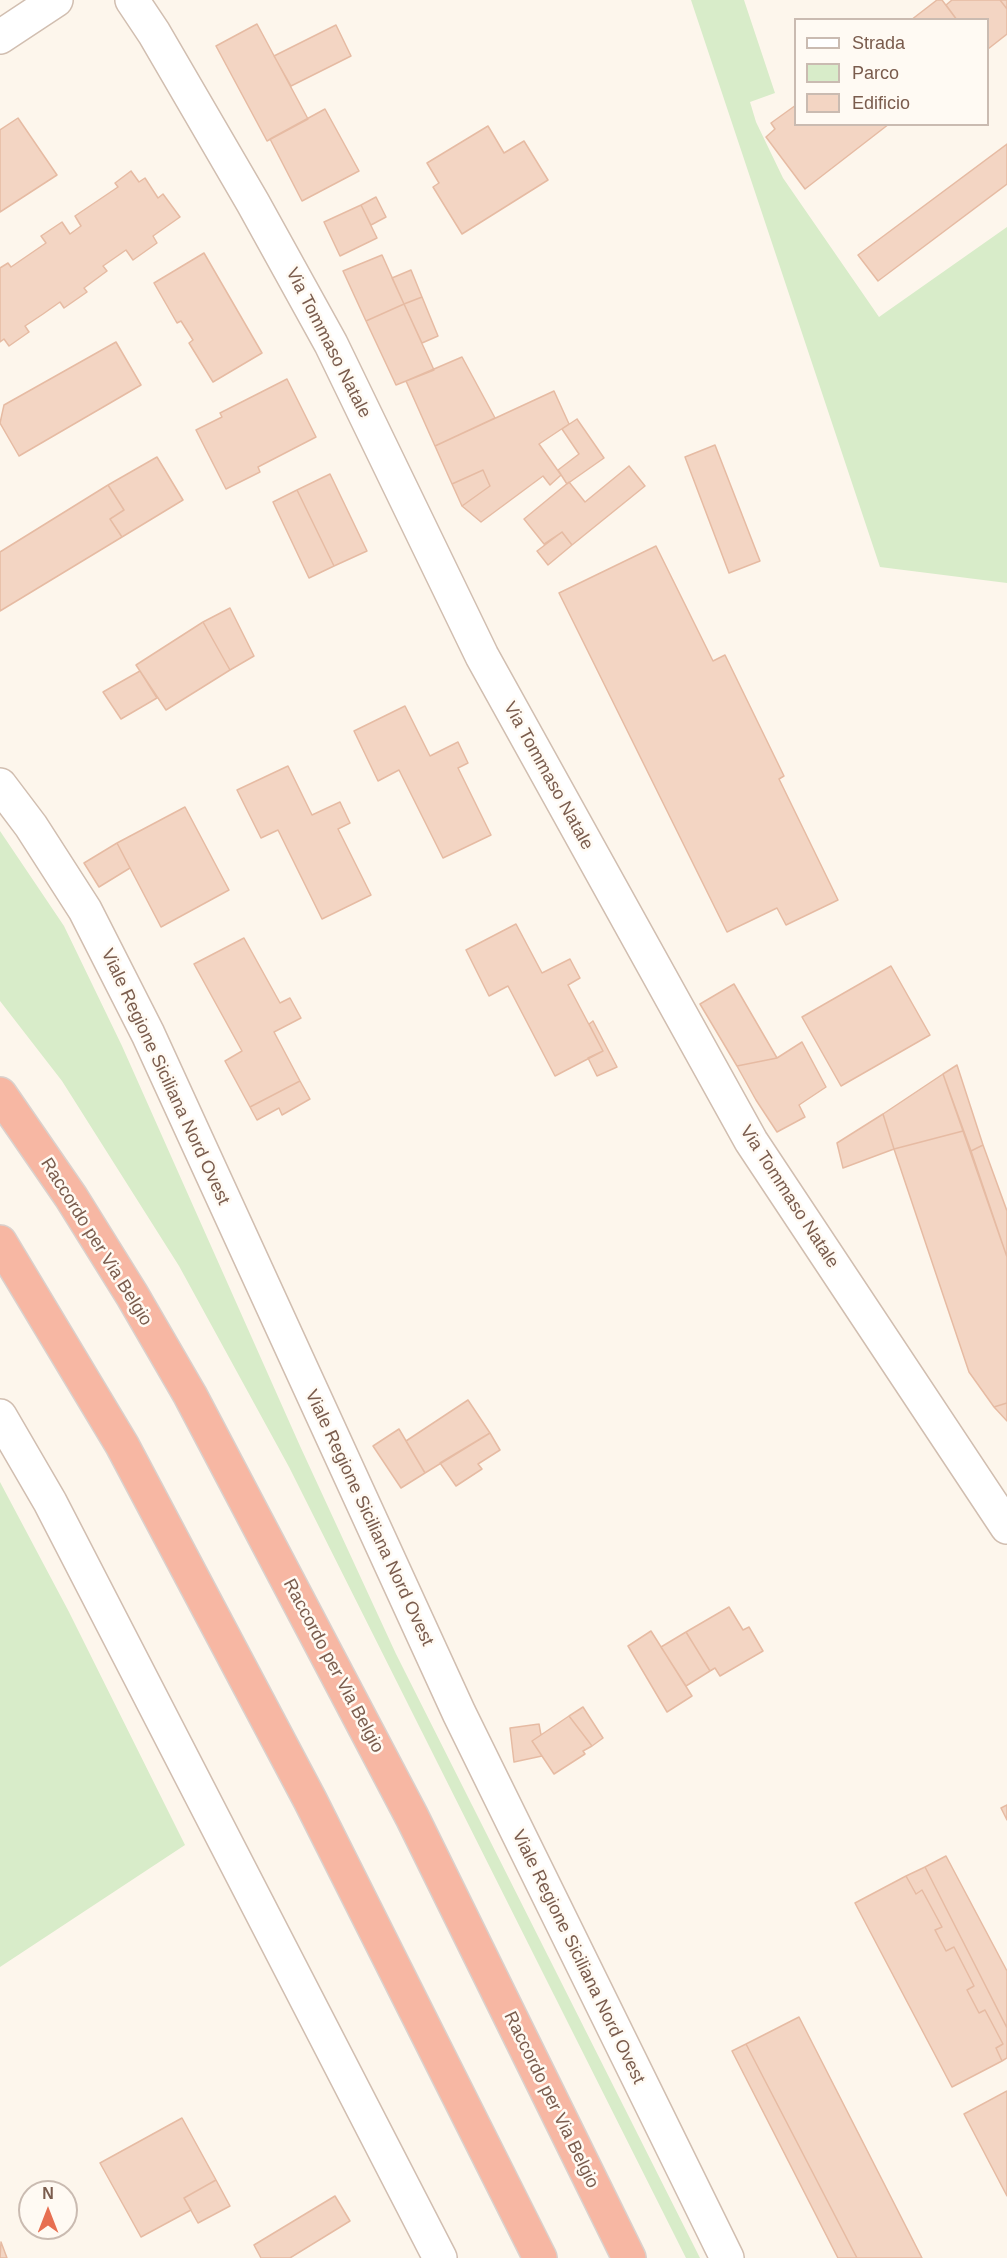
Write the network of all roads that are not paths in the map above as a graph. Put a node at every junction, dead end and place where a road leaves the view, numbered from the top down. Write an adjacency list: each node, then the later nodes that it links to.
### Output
1 (56, 0): 3 (street)
2 (132, 0): 8 (street, Via Tommaso Natale)
3 (0, 38)
4 (0, 785): 12 (street, Viale Regione Siciliana Nord Ovest)
5 (0, 1094): 11 (highway, Raccordo per Via Belgio)
6 (0, 1242): 10 (highway)
7 (0, 1416): 9 (street)
8 (1007, 1527)
9 (440, 2258)
10 (540, 2258)
11 (629, 2258)
12 (727, 2258)

